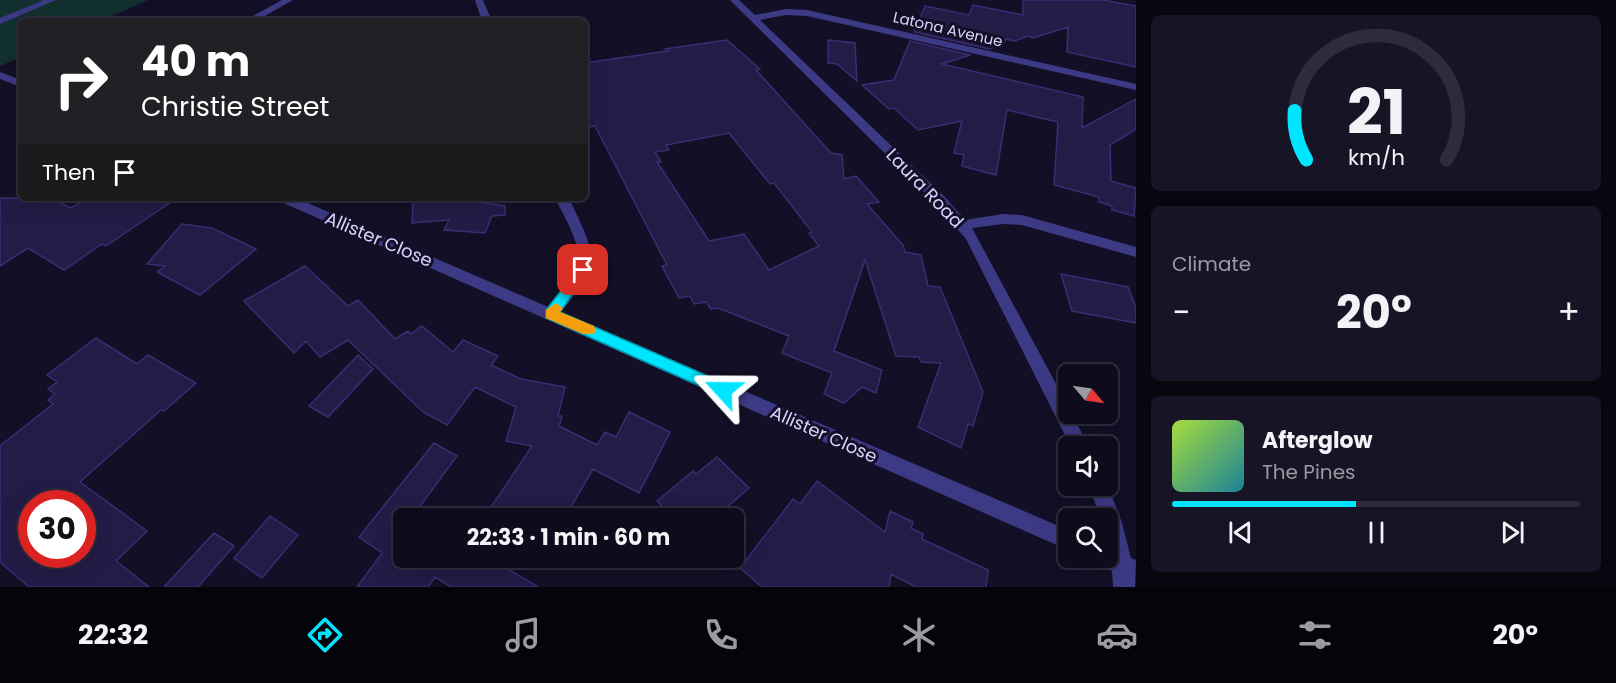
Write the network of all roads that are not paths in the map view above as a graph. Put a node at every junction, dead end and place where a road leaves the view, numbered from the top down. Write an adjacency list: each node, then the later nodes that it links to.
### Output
1 (52, 0): 8 (street)
2 (289, 0): 5 (street)
3 (478, 0): 6 (street)
4 (734, 0): 7 (street, Laura Road)
5 (255, 18)
6 (486, 18)
7 (753, 18): 11 (street, Latona Avenue); 14 (street, Laura Road)
8 (0, 21)
9 (0, 75): 10 (street)
10 (18, 83)
11 (1136, 87)
12 (291, 201): 16 (street, Allister Close)
13 (563, 201): 16 (street)
14 (962, 225): 15 (street); 17 (street, Laura Road)
15 (1136, 252)
16 (551, 314): 19 (street, Allister Close)
17 (1074, 436)
18 (1103, 496): 20 (street)
19 (1058, 536)
20 (1122, 564): 21 (street)
21 (1124, 587)

